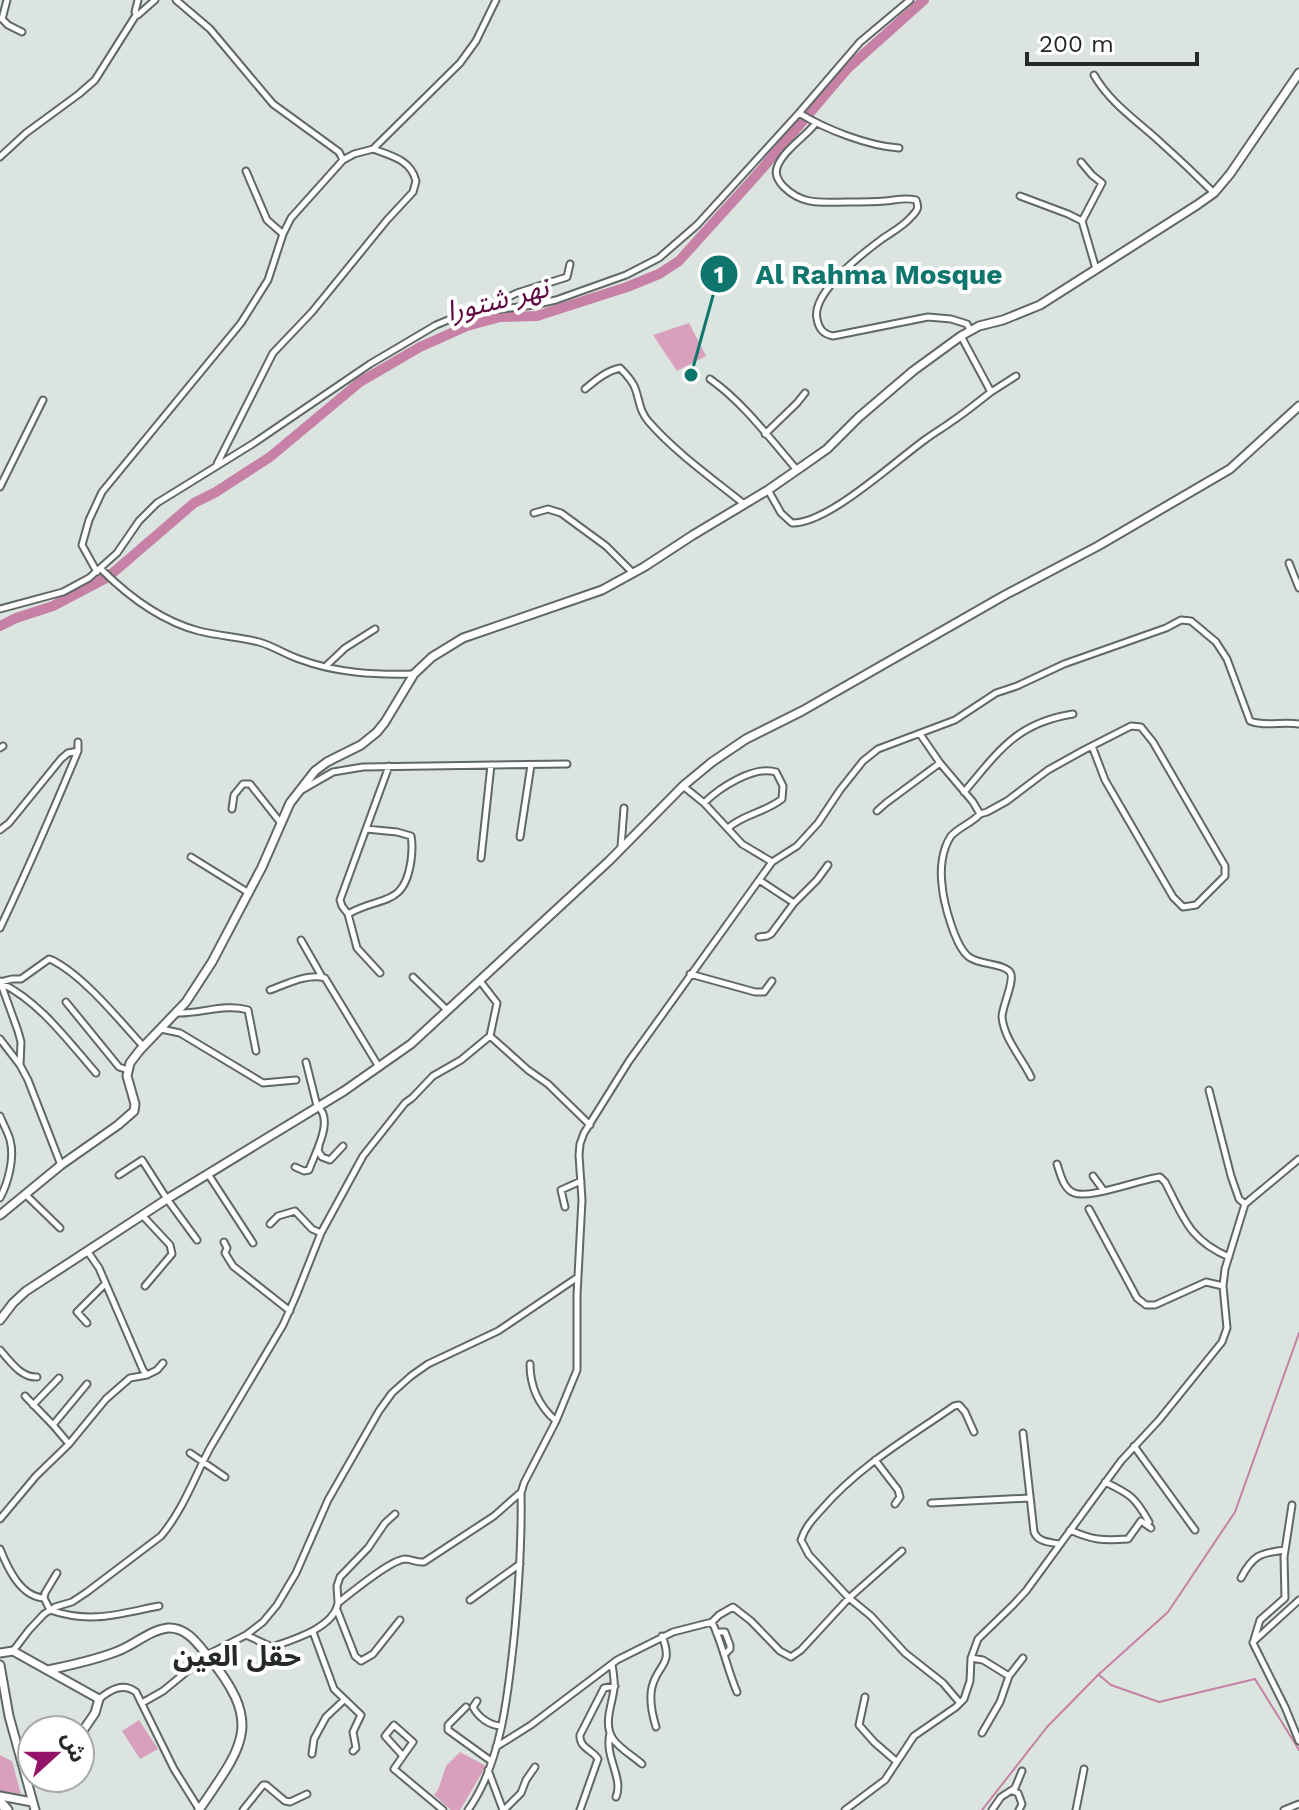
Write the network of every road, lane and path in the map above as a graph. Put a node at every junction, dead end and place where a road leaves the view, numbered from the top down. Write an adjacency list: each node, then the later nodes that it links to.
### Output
1 (138, 0): 7 (street)
2 (155, 0): 7 (street)
3 (176, 0): 14 (street)
4 (496, 0): 13 (street)
5 (910, 0): 11 (street)
6 (4, 2): 8 (street)
7 (136, 15): 16 (street)
8 (22, 32)
9 (1299, 73): 20 (street)
10 (1094, 75): 20 (street)
11 (807, 118): 12 (street); 26 (street); 27 (street)
12 (899, 148)
13 (373, 149): 15 (street); 37 (street)
14 (339, 152): 15 (street); 17 (street)
15 (357, 153): 17 (street)
16 (0, 157)
17 (343, 160): 23 (street)
18 (1081, 162): 22 (street)
19 (246, 171): 23 (street)
20 (1214, 193): 25 (street)
21 (1020, 196): 22 (street)
22 (1082, 221): 25 (street)
23 (283, 234): 44 (street)
24 (570, 264): 26 (street)
25 (1096, 269): 27 (street)
26 (477, 312): 37 (street)
27 (970, 330): 28 (street)
28 (961, 336): 32 (street); 38 (street)
29 (1016, 376): 32 (street)
30 (710, 379): 36 (street)
31 (585, 389): 41 (street)
32 (991, 392): 40 (street)
33 (805, 393): 36 (street)
34 (43, 400): 39 (street)
35 (1299, 406): 62 (street)
36 (765, 434): 38 (street)
37 (216, 465): 44 (street)
38 (797, 470): 40 (street)
39 (0, 487)
40 (768, 490): 41 (street)
41 (745, 504): 45 (street)
42 (534, 513): 45 (street)
43 (1289, 563): 46 (street)
44 (99, 571): 47 (street); 49 (street)
45 (633, 573): 50 (street)
46 (1299, 588)
47 (0, 609)
48 (375, 629): 49 (street)
49 (325, 667): 50 (street)
50 (414, 674): 64 (street)
51 (1073, 714): 63 (street)
52 (1299, 724): 53 (street)
53 (920, 734): 57 (street); 78 (street)
54 (78, 742): 56 (street)
55 (1092, 746): 55 (street); 69 (street)
56 (78, 751): 73 (street); 84 (street)
57 (940, 763): 63 (street); 68 (street)
58 (567, 764): 60 (street)
59 (491, 765): 60 (street); 61 (street); 77 (street)
60 (531, 765): 74 (street)
61 (389, 766): 64 (street); 72 (street)
62 (683, 786): 65 (street); 75 (street)
63 (964, 792): 69 (street)
64 (296, 794): 70 (street)
65 (704, 803): 71 (street); 71 (street)
66 (624, 808): 75 (street)
67 (232, 809): 70 (street)
68 (877, 811)
69 (980, 814): 108 (street)
70 (280, 822): 81 (street)
71 (728, 828): 78 (street)
72 (366, 829): 83 (street); 83 (street)
73 (0, 830)
74 (520, 837)
75 (621, 848): 91 (street)
76 (191, 857): 81 (street)
77 (481, 858)
78 (772, 862): 80 (street)
79 (828, 865): 82 (street)
80 (759, 880): 82 (street); 88 (street)
81 (249, 893): 97 (street)
82 (794, 903): 85 (street)
83 (348, 914): 87 (street)
84 (0, 928)
85 (759, 937)
86 (301, 940): 89 (street)
87 (380, 973)
88 (690, 974): 92 (street); 113 (street)
89 (321, 976): 94 (street); 105 (street)
90 (413, 977): 96 (street)
91 (480, 981): 96 (street); 99 (street)
92 (772, 981)
93 (0, 982): 101 (street); 104 (street); 107 (street)
94 (270, 990)
95 (66, 1002): 106 (street)
96 (448, 1011): 105 (street)
97 (176, 1013): 98 (street); 102 (street)
98 (160, 1028): 101 (street); 109 (street)
99 (490, 1036): 113 (street); 135 (street)
100 (0, 1039): 104 (street)
101 (143, 1046): 106 (street)
102 (256, 1051)
103 (306, 1062): 111 (street)
104 (20, 1065): 118 (street)
105 (379, 1067): 111 (street)
106 (128, 1070): 118 (street)
107 (96, 1073)
108 (1031, 1077)
109 (296, 1080)
110 (1209, 1090): 128 (street)
111 (317, 1106): 114 (street); 120 (street)
112 (0, 1116): 126 (street)
113 (590, 1125): 123 (street)
114 (320, 1141): 115 (street); 119 (street)
115 (343, 1146)
116 (1299, 1159): 128 (street)
117 (1057, 1164): 124 (street)
118 (61, 1165): 125 (street)
119 (295, 1167)
120 (208, 1174): 127 (street); 138 (street)
121 (119, 1175): 127 (street)
122 (1093, 1176): 124 (street)
123 (581, 1181): 129 (street); 141 (street)
124 (1104, 1191): 140 (street)
125 (25, 1194): 131 (street); 134 (street)
126 (0, 1198)
127 (167, 1199): 132 (street); 136 (street)
128 (1245, 1204): 140 (street)
129 (565, 1207)
130 (1089, 1209): 144 (street)
131 (0, 1215)
132 (142, 1215): 139 (street); 143 (street)
133 (270, 1224): 135 (street)
134 (60, 1228)
135 (321, 1233): 145 (street)
136 (197, 1240)
137 (224, 1242): 145 (street)
138 (253, 1243)
139 (88, 1252): 142 (street); 146 (street)
140 (1229, 1257): 144 (street)
141 (578, 1277): 157 (street); 194 (street)
142 (105, 1284): 147 (street); 151 (street)
143 (145, 1286)
144 (1223, 1286): 162 (street)
145 (290, 1311): 165 (street)
146 (0, 1320)
147 (87, 1323)
148 (0, 1350): 152 (street)
149 (163, 1363): 151 (street)
150 (530, 1364): 157 (street)
151 (147, 1375): 161 (street)
152 (37, 1377)
153 (59, 1378): 156 (street)
154 (87, 1384): 158 (street)
155 (25, 1396): 156 (street)
156 (33, 1405): 158 (street)
157 (556, 1421): 168 (street)
158 (53, 1425): 161 (street)
159 (974, 1432): 164 (street)
160 (1023, 1433): 169 (street)
161 (69, 1444): 174 (street)
162 (1134, 1446): 167 (street); 176 (street)
163 (190, 1453): 165 (street)
164 (875, 1460): 171 (street); 185 (street)
165 (203, 1461): 166 (street); 190 (street)
166 (225, 1477)
167 (1105, 1482): 175 (street); 175 (street)
168 (521, 1493): 181 (street); 189 (street)
169 (1029, 1498): 170 (street); 177 (street)
170 (931, 1503)
171 (895, 1504)
172 (1292, 1505): 179 (street)
173 (395, 1514): 189 (street)
174 (0, 1519)
175 (1070, 1530): 177 (street)
176 (1195, 1530)
177 (1059, 1544): 200 (street)
178 (0, 1549): 184 (street)
179 (1285, 1550): 183 (street); 196 (street)
180 (902, 1551): 185 (street)
181 (520, 1563): 186 (street); 216 (street)
182 (57, 1573): 184 (street)
183 (1241, 1578)
184 (44, 1598): 190 (street)
185 (849, 1598): 192 (street); 213 (street)
186 (470, 1600)
187 (1299, 1600): 196 (street)
188 (159, 1606): 190 (street)
189 (338, 1607): 191 (street); 193 (street)
190 (50, 1610): 197 (street)
191 (400, 1620)
192 (712, 1622): 195 (street); 207 (street)
193 (313, 1632): 194 (street); 210 (street)
194 (246, 1635): 199 (street)
195 (662, 1636): 202 (street); 217 (street)
196 (1253, 1643): 220 (street)
197 (13, 1651): 198 (street); 204 (street)
198 (0, 1653)
199 (207, 1655): 204 (street); 212 (street); 240 (street)
200 (971, 1658): 205 (street); 213 (street)
201 (1023, 1658): 205 (street)
202 (612, 1663): 206 (street); 222 (street)
203 (0, 1665): 221 (street)
204 (48, 1670): 209 (street)
205 (1009, 1676): 219 (street)
206 (615, 1686): 218 (street); 245 (street)
207 (737, 1692)
208 (865, 1697): 227 (street)
209 (99, 1699): 212 (street); 215 (street)
210 (344, 1700): 223 (street); 224 (street)
211 (477, 1701): 216 (street)
212 (142, 1703): 240 (street)
213 (960, 1703): 227 (street)
214 (466, 1707): 226 (street)
215 (94, 1714)
216 (500, 1726): 222 (street)
217 (656, 1727)
218 (610, 1732): 228 (street); 235 (street)
219 (982, 1733)
220 (1299, 1741)
221 (16, 1742)
222 (495, 1747): 226 (street)
223 (353, 1751)
224 (312, 1754)
225 (403, 1756): 225 (street); 242 (street)
226 (491, 1761): 231 (street)
227 (897, 1762): 246 (street)
228 (642, 1764)
229 (535, 1767): 244 (street)
230 (1084, 1769): 249 (street)
231 (488, 1770): 243 (street); 244 (street)
232 (1022, 1771): 233 (street)
233 (1012, 1791): 247 (street); 248 (street)
234 (307, 1794): 241 (street)
235 (616, 1797)
236 (0, 1799): 238 (street); 239 (highway)
237 (1299, 1804): 250 (street)
238 (33, 1806)
239 (7, 1810)
240 (200, 1810)
241 (243, 1810)
242 (443, 1810)
243 (468, 1810)
244 (504, 1810)
245 (580, 1810)
246 (845, 1810)
247 (992, 1810)
248 (1019, 1810)
249 (1076, 1810)
250 (1284, 1810)

